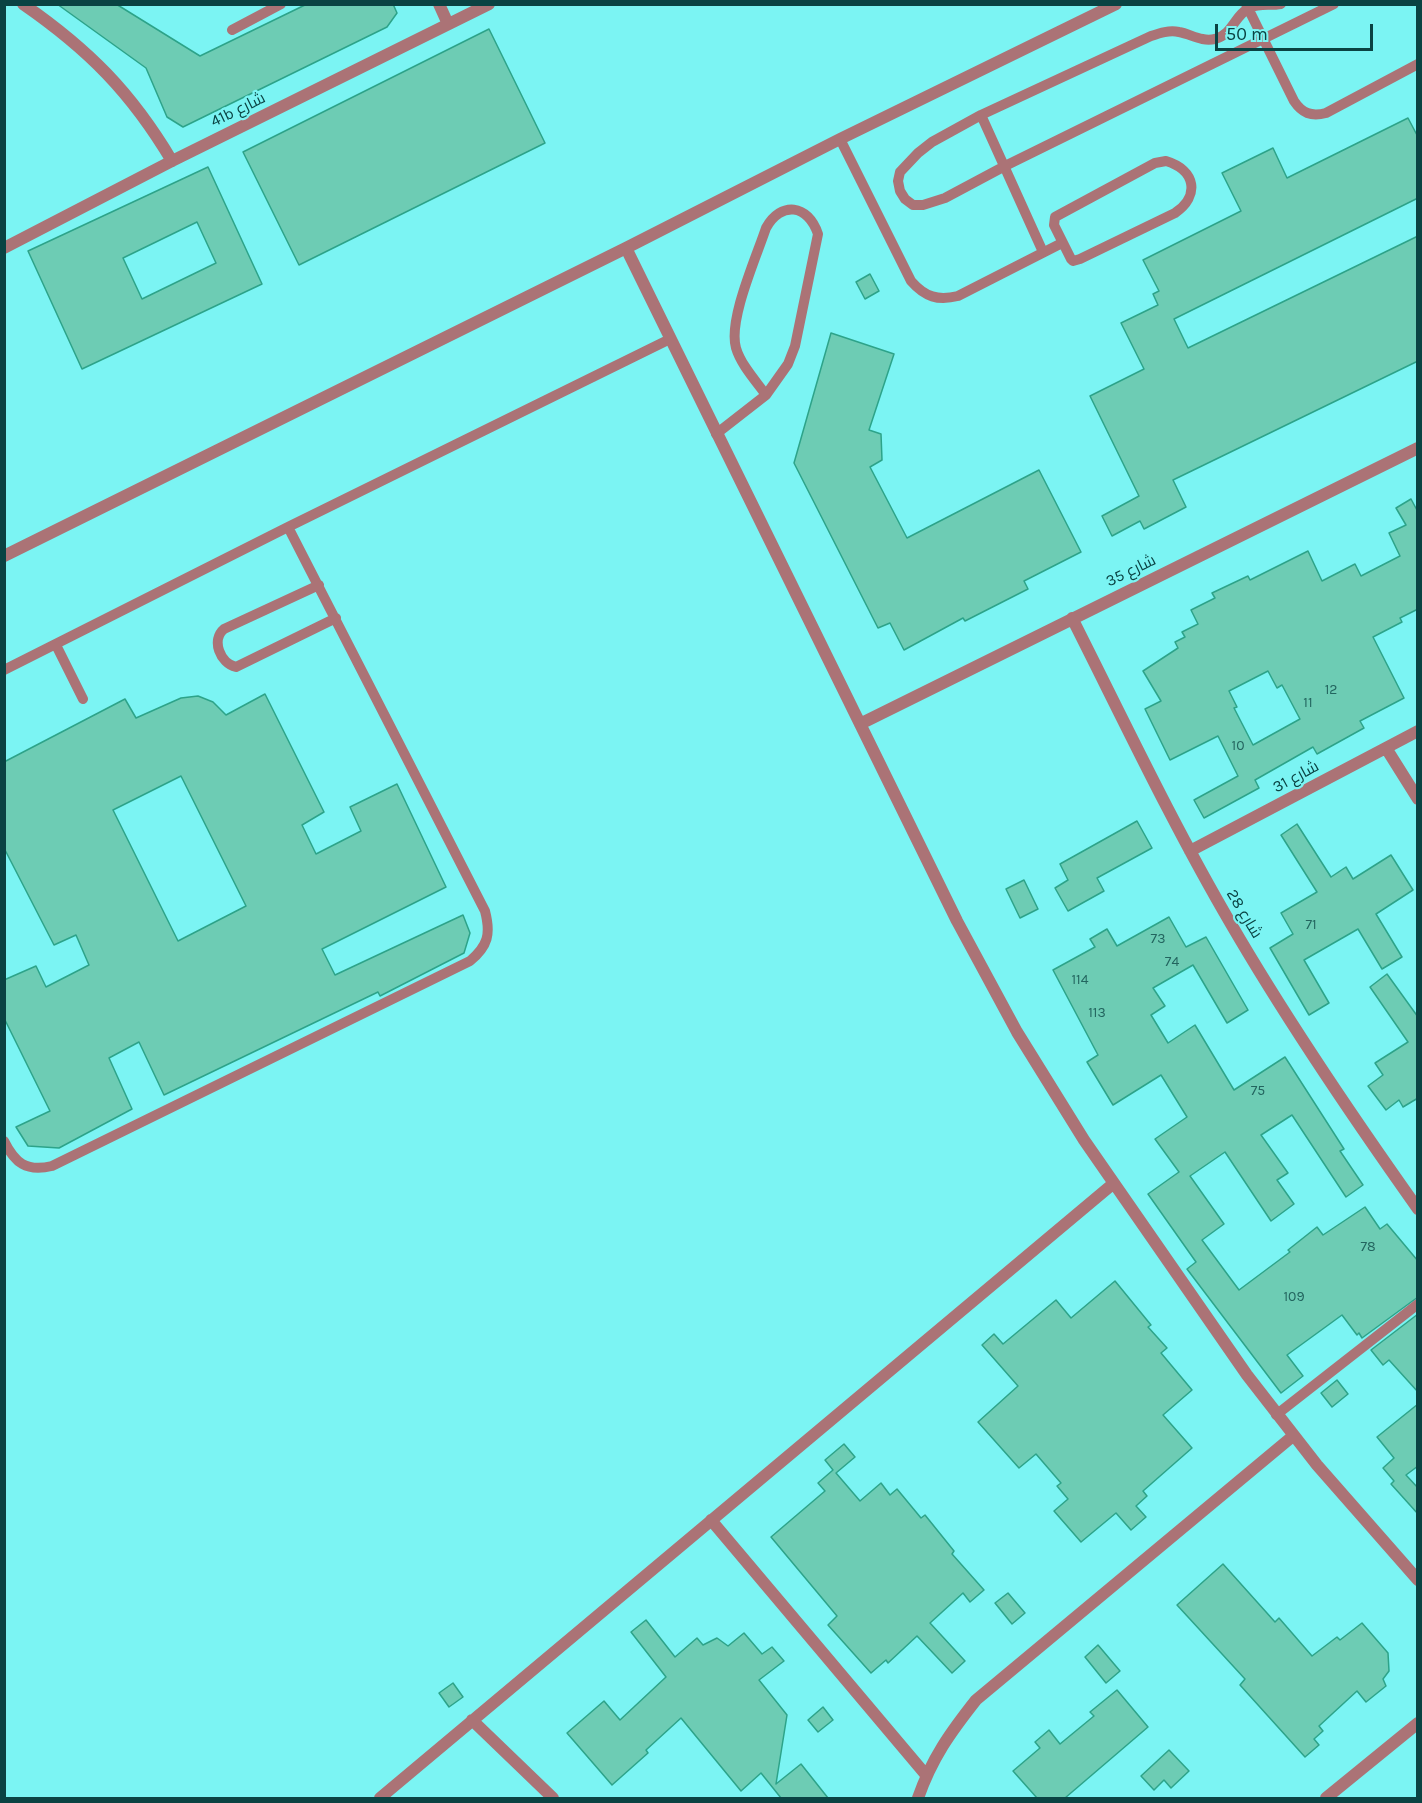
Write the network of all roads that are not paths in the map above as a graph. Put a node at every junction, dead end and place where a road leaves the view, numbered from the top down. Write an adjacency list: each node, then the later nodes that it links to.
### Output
1 (22, 4): 15 (street)
2 (281, 4): 10 (lane)
3 (439, 4): 9 (street)
4 (489, 4): 9 (street, 41b شارع)
5 (1116, 4): 14 (street)
6 (1281, 4): 8 (lane)
7 (1334, 4): 11 (lane)
8 (1247, 6): 11 (lane); 13 (lane)
9 (448, 24): 15 (street, 41b شارع)
10 (232, 30)
11 (1263, 39): 12 (lane); 16 (lane)
12 (1418, 64)
13 (981, 115): 16 (lane); 16 (lane)
14 (840, 139): 19 (street); 20 (lane)
15 (172, 161): 18 (street, 41b شارع)
16 (1005, 166): 20 (lane)
17 (1062, 243): 17 (lane); 20 (lane)
18 (4, 248)
19 (626, 248): 21 (street); 26 (street)
20 (1044, 252)
21 (669, 339): 23 (street); 25 (lane)
22 (766, 395): 22 (lane); 23 (lane)
23 (716, 434): 33 (street)
24 (1418, 448): 29 (street, شارع 35)
25 (288, 527): 27 (lane); 30 (lane)
26 (4, 556)
27 (318, 585): 28 (lane); 28 (lane)
28 (336, 618): 38 (lane)
29 (1072, 618): 33 (street, شارع 35); 37 (street, شارع 28)
30 (56, 645): 31 (lane); 32 (lane)
31 (4, 670)
32 (83, 699)
33 (860, 724): 39 (street)
34 (1418, 731): 35 (street, شارع 31)
35 (1386, 748): 36 (street); 37 (street, شارع 31)
36 (1418, 799)
37 (1190, 851): 40 (street, شارع 28)
38 (4, 1141)
39 (1114, 1183): 42 (street); 44 (street)
40 (1418, 1209)
41 (1418, 1304): 42 (lane)
42 (1276, 1415): 43 (street)
43 (1293, 1436): 45 (street); 48 (street)
44 (711, 1520): 46 (street); 48 (street)
45 (1418, 1580)
46 (472, 1720): 49 (street); 50 (street)
47 (1418, 1723): 52 (street)
48 (926, 1775): 51 (street)
49 (380, 1798)
50 (553, 1798)
51 (918, 1798)
52 (1326, 1798)

